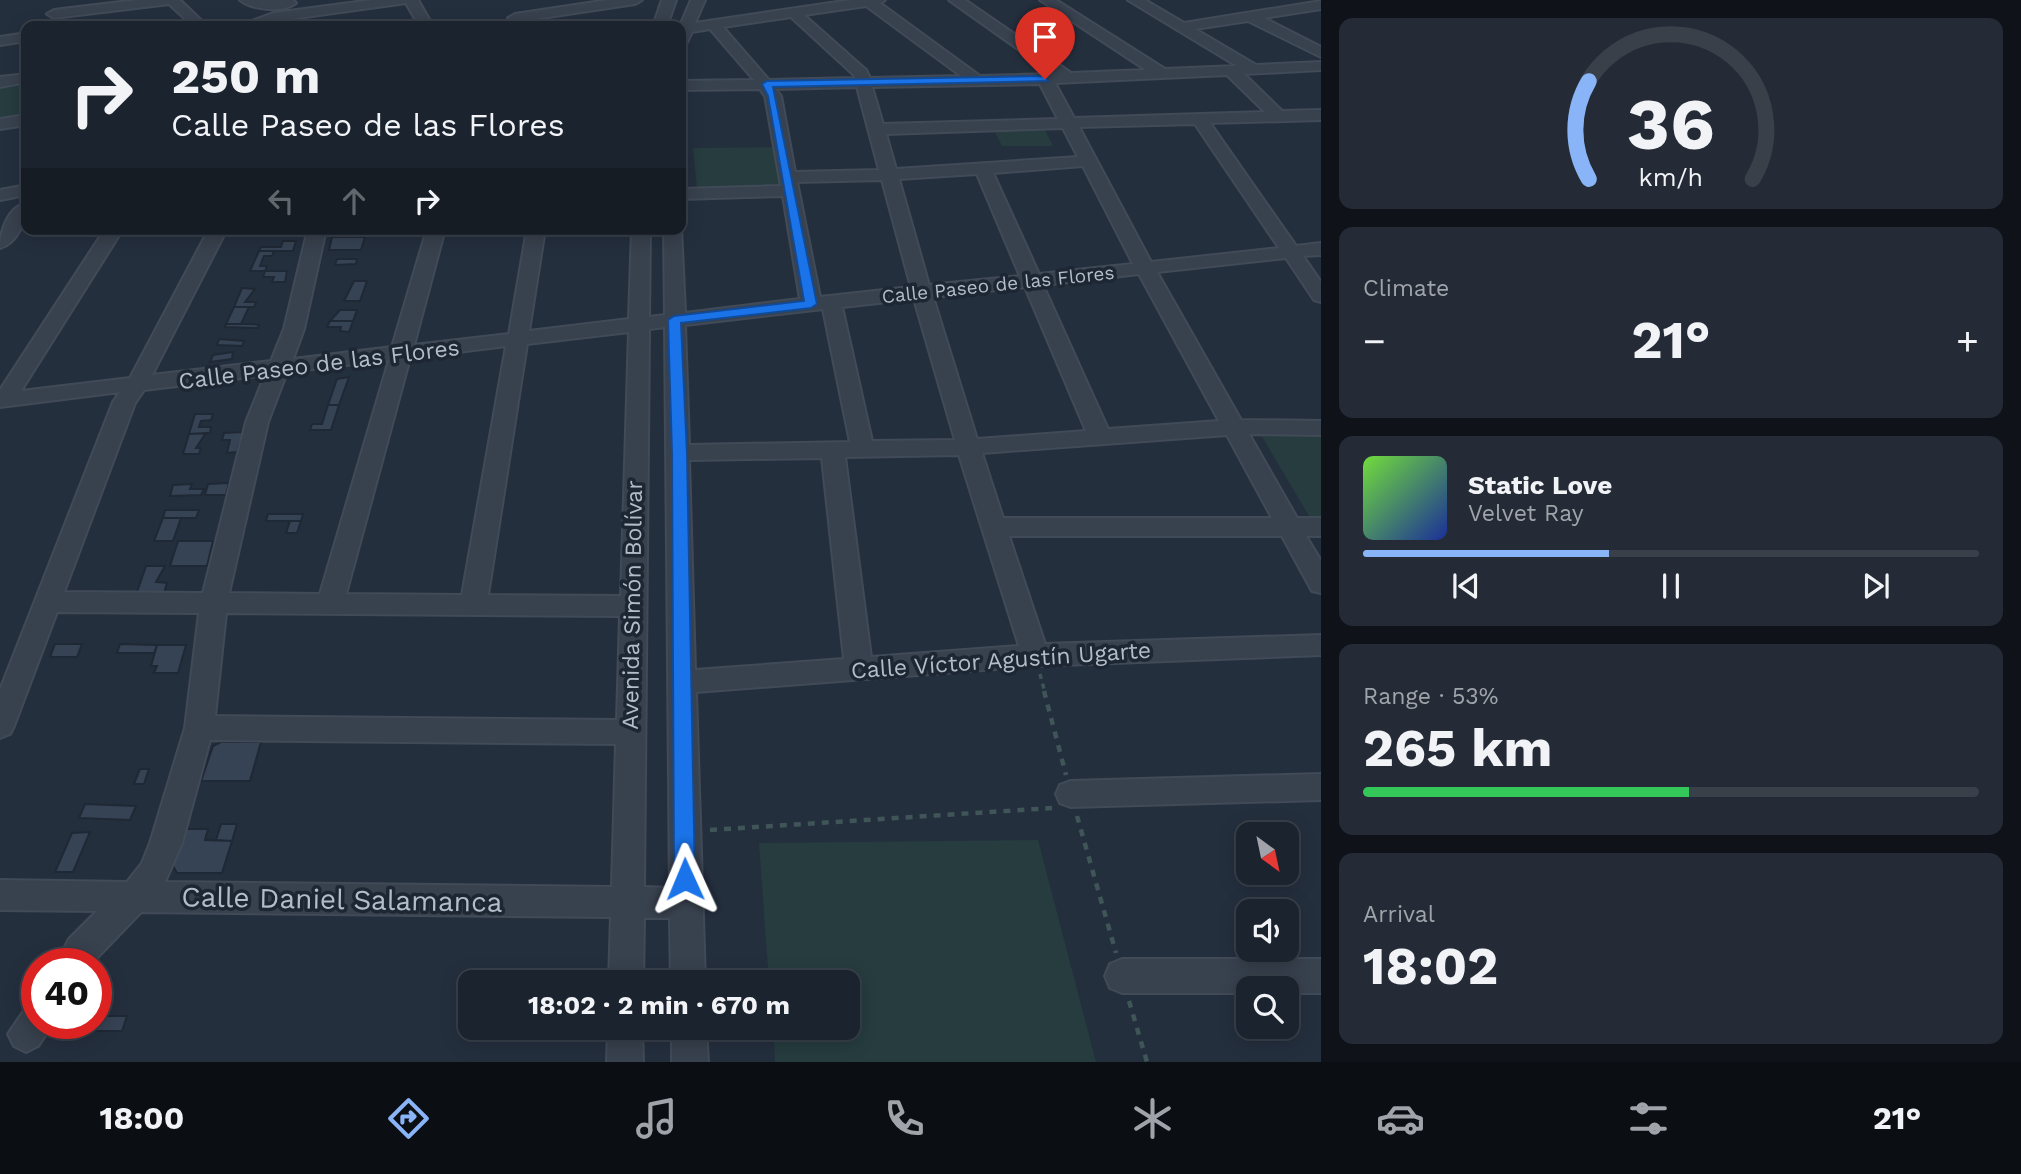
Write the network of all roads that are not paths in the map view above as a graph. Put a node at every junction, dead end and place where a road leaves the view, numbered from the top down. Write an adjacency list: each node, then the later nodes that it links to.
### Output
1 (172, 0): 14 (street); 18 (street)
2 (247, 0): 3 (street)
3 (314, 0)
4 (402, 0): 19 (street)
5 (411, 0): 20 (street)
6 (635, 0): 17 (street)
7 (669, 0): 21 (street)
8 (698, 0): 24 (street)
9 (956, 0): 33 (street)
10 (1047, 0): 32 (street)
11 (1135, 0): 23 (street)
12 (873, 1): 15 (street); 36 (street)
13 (1321, 5): 16 (street)
14 (54, 13)
15 (794, 13): 22 (street); 38 (street)
16 (1252, 17): 23 (street); 28 (street)
17 (515, 18)
18 (191, 21)
19 (261, 21)
20 (423, 21)
21 (662, 21)
22 (713, 25): 25 (street); 39 (street)
23 (1182, 27): 30 (street)
24 (686, 28)
25 (686, 34)
26 (21, 38): 27 (street)
27 (0, 41)
28 (1321, 53)
29 (1321, 66): 30 (street)
30 (1255, 70): 31 (street)
31 (1232, 71): 32 (street); 41 (street)
32 (1161, 73): 33 (street)
33 (1067, 77): 35 (street)
34 (21, 79): 37 (street)
35 (1045, 79): 36 (street); 46 (street)
36 (976, 80): 38 (street)
37 (0, 82)
38 (863, 83): 39 (street); 47 (street)
39 (767, 84): 40 (street); 51 (street)
40 (686, 86)
41 (1279, 117): 42 (street); 44 (street)
42 (1318, 119)
43 (21, 121): 45 (street)
44 (1200, 121): 46 (street); 65 (street)
45 (0, 124)
46 (1068, 124): 47 (street); 48 (street)
47 (877, 129): 50 (street)
48 (1088, 161): 49 (street); 66 (street)
49 (983, 168): 50 (street); 67 (street)
50 (887, 175): 51 (street); 68 (street)
51 (788, 184): 53 (street); 70 (street)
52 (21, 191): 54 (street)
53 (686, 194)
54 (0, 195)
55 (21, 215): 63 (street)
56 (110, 235): 77 (street)
57 (215, 235): 76 (street)
58 (316, 235): 75 (street)
59 (434, 235): 74 (street)
60 (535, 235): 73 (street)
61 (641, 235): 72 (street, Avenida Simón Bolívar)
62 (673, 235): 71 (street, Avenida Simón Bolívar)
63 (0, 242)
64 (1321, 249): 65 (street, Calle Paseo de las Flores)
65 (1291, 253): 66 (street, Calle Paseo de las Flores); 69 (street)
66 (1145, 268): 67 (street, Calle Paseo de las Flores); 78 (street)
67 (1032, 279): 68 (street, Calle Paseo de las Flores); 80 (street)
68 (923, 292): 70 (street, Calle Paseo de las Flores); 81 (street)
69 (1321, 296)
70 (821, 303): 71 (street, Calle Paseo de las Flores); 82 (street)
71 (674, 320): 72 (street, Calle Paseo de las Flores); 84 (street, Avenida Simón Bolívar)
72 (638, 326): 73 (street, Calle Paseo de las Flores); 93 (street, Avenida Simón Bolívar)
73 (518, 340): 74 (street, Calle Paseo de las Flores); 92 (street)
74 (400, 353): 75 (street, Calle Paseo de las Flores); 91 (street)
75 (277, 369): 76 (street, Calle Paseo de las Flores); 89 (street)
76 (136, 386): 77 (street, Calle Paseo de las Flores); 90 (street)
77 (3, 400)
78 (1234, 427): 79 (street); 80 (street); 86 (street)
79 (1321, 428)
80 (1100, 437): 81 (street)
81 (967, 447): 82 (street); 85 (street)
82 (863, 450): 83 (street)
83 (833, 451): 84 (street); 96 (street)
84 (679, 453): 97 (street, Avenida Simón Bolívar)
85 (993, 527): 86 (street); 95 (street)
86 (1289, 527): 87 (street); 88 (street)
87 (1321, 527)
88 (1321, 584)
89 (214, 601): 90 (street); 91 (street); 99 (street)
90 (46, 602): 98 (street)
91 (331, 602): 92 (street)
92 (474, 603): 93 (street)
93 (633, 606): 100 (street, Avenida Simón Bolívar)
94 (1321, 645): 95 (street, Calle Víctor Agustín Ugarte)
95 (1035, 655): 96 (street, Calle Víctor Agustín Ugarte)
96 (859, 669): 97 (street, Calle Víctor Agustín Ugarte)
97 (681, 682): 105 (street, Avenida Simón Bolívar)
98 (0, 726)
99 (199, 728): 100 (street); 104 (street)
100 (629, 732): 106 (street, Avenida Simón Bolívar)
101 (1321, 787): 102 (street)
102 (1073, 801)
103 (0, 895): 104 (street, Calle Daniel Salamanca)
104 (135, 896): 106 (street, Calle Daniel Salamanca); 107 (street)
105 (685, 902): 106 (street, Calle Daniel Salamanca); 109 (street, Avenida Simón Bolívar)
106 (626, 903): 108 (street, Avenida Simón Bolívar)
107 (83, 948)
108 (626, 970)
109 (688, 970)
110 (1122, 976): 111 (street)
111 (1321, 976)
112 (625, 1040): 114 (street)
113 (690, 1040): 115 (street)
114 (625, 1062)
115 (690, 1062)

